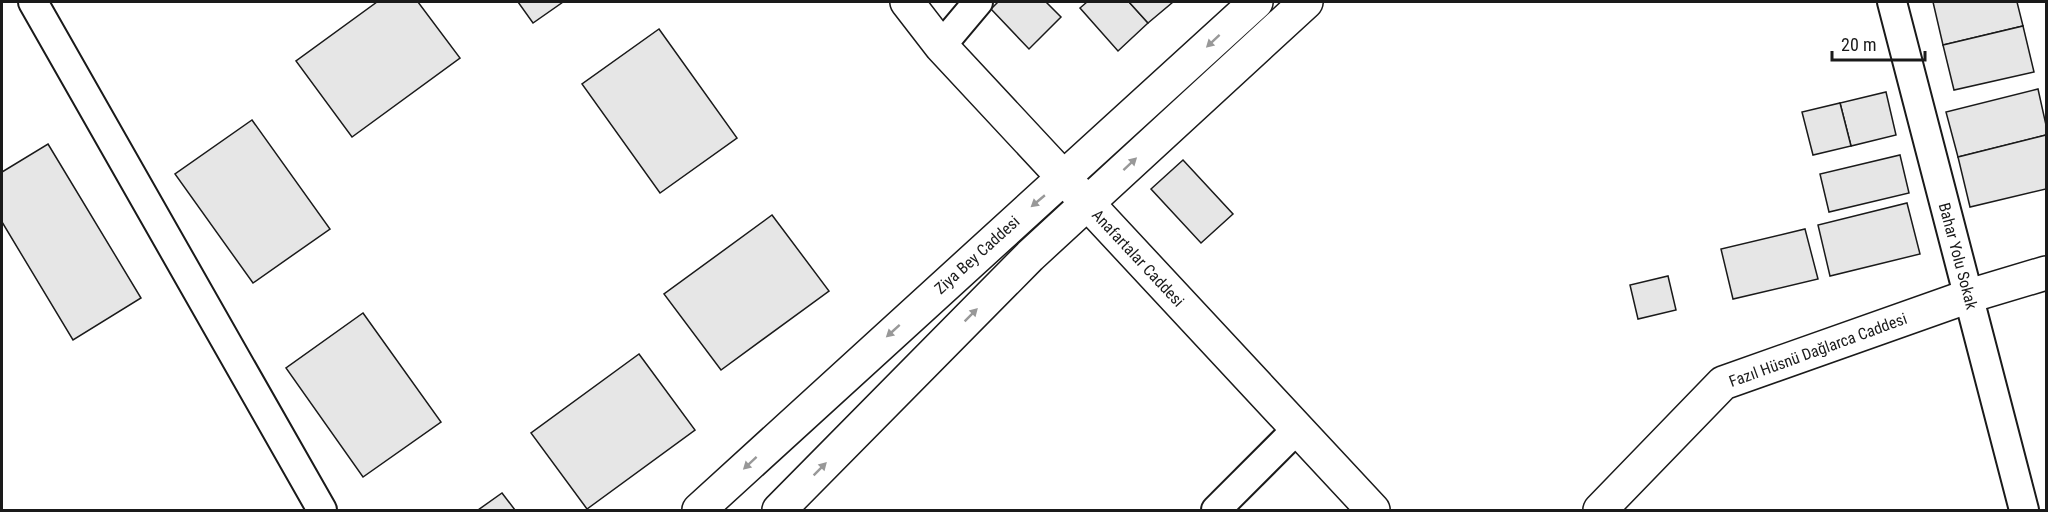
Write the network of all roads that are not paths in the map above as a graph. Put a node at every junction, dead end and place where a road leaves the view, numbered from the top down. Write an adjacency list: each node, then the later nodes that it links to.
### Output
1 (33, 2): 13 (street)
2 (908, 2): 7 (street, Anafartalar Caddesi)
3 (978, 2): 7 (street)
4 (1256, 2): 8 (street, Ziya Bey Caddesi, one-way to 8)
5 (1306, 2): 9 (street, one-way to 5)
6 (1892, 2): 11 (street, Bahar Yolu Sokak)
7 (941, 46): 8 (street, Anafartalar Caddesi)
8 (1064, 179): 9 (street, Anafartalar Caddesi); 14 (street, Ziya Bey Caddesi, one-way to 14)
9 (1087, 204): 12 (street, Anafartalar Caddesi); 15 (street, one-way to 9)
10 (2046, 273): 11 (street, Fazıl Hüsnü Dağlarca Caddesi)
11 (1969, 296): 18 (street, Fazıl Hüsnü Dağlarca Caddesi); 19 (street, Bahar Yolu Sokak)
12 (1297, 429): 16 (street); 17 (street, Anafartalar Caddesi)
13 (322, 510)
14 (699, 510)
15 (778, 510)
16 (1216, 510)
17 (1373, 510)
18 (1600, 510)
19 (2024, 510)

